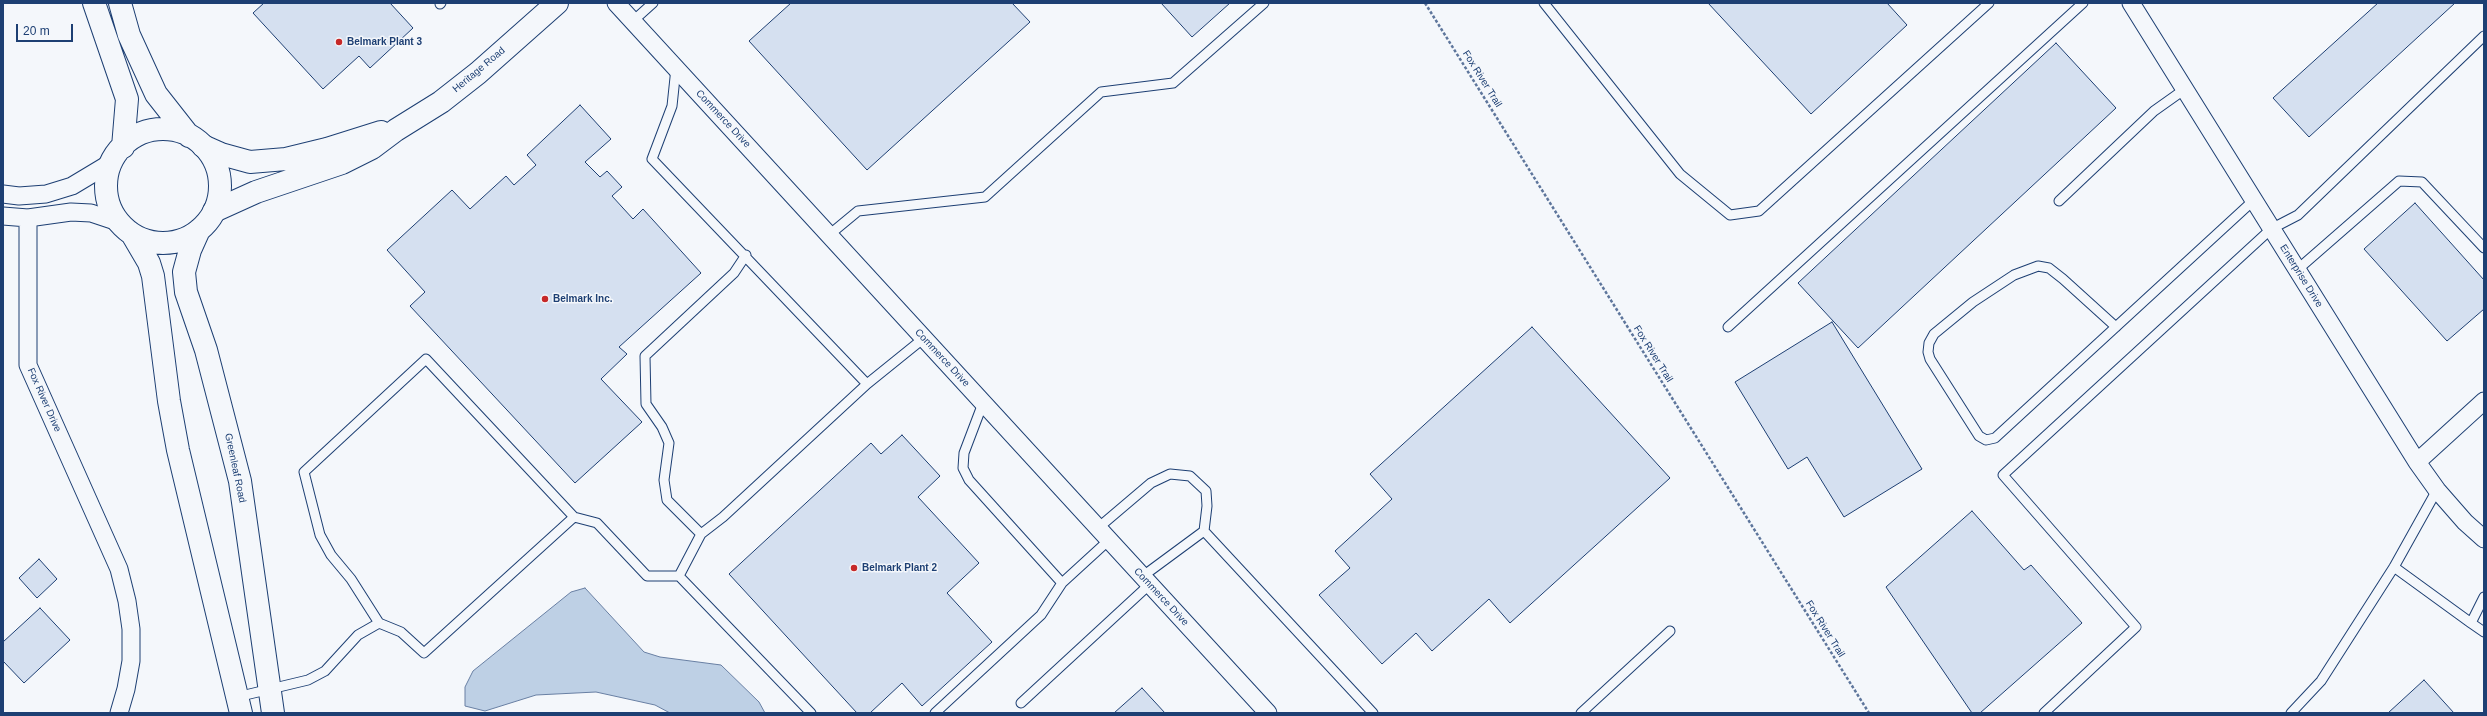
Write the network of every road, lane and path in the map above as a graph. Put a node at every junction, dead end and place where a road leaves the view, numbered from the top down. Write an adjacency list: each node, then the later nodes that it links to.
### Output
1 (94, 3): 18 (main road)
2 (120, 3): 17 (main road)
3 (557, 3): 16 (main road, Heritage Road)
4 (616, 3): 12 (street, Commerce Drive)
5 (653, 3): 12 (lane)
6 (1264, 3): 28 (lane)
7 (1425, 3): 64 (path, Fox River Trail)
8 (1544, 3): 9 (lane)
9 (1989, 3)
10 (2083, 3): 32 (lane)
11 (2131, 3): 15 (street, Enterprise Drive)
12 (633, 21): 14 (street, Commerce Drive)
13 (2484, 36): 26 (lane)
14 (676, 68): 28 (street, Commerce Drive); 30 (lane)
15 (2185, 89): 20 (street, Enterprise Drive); 21 (lane)
16 (396, 130): 17 (main road, Heritage Road); 22 (main road, Heritage Road)
17 (196, 141): 18 (main road); 22 (main road)
18 (118, 155): 19 (street); 25 (main road)
19 (3, 194)
20 (2254, 200): 26 (street, Enterprise Drive); 33 (lane)
21 (2059, 201)
22 (214, 211): 27 (main road)
23 (3, 216): 24 (street)
24 (28, 218): 25 (street); 57 (street, Fox River Drive)
25 (126, 228): 27 (main road); 56 (main road)
26 (2271, 229): 31 (street, Enterprise Drive); 65 (lane)
27 (199, 230): 54 (main road, Greenleaf Road)
28 (829, 235): 34 (street, Commerce Drive)
29 (2484, 248): 31 (lane)
30 (746, 255): 35 (lane); 42 (lane)
31 (2297, 270): 38 (street, Enterprise Drive)
32 (1728, 327)
33 (2116, 327): 33 (lane)
34 (924, 338): 35 (lane); 37 (street, Commerce Drive)
35 (867, 384): 42 (lane)
36 (2484, 401): 38 (street)
37 (983, 403): 43 (street, Commerce Drive); 48 (lane)
38 (2418, 462): 39 (street, Enterprise Drive)
39 (2437, 490): 44 (street, Enterprise Drive); 45 (lane)
40 (574, 517): 46 (lane); 50 (lane); 50 (lane)
41 (1204, 531): 43 (lane); 47 (lane); 62 (lane)
42 (701, 534): 46 (lane)
43 (1104, 534): 47 (street, Commerce Drive); 48 (lane)
44 (2484, 539)
45 (2394, 567): 51 (lane); 66 (lane)
46 (679, 576): 59 (lane)
47 (1146, 580): 55 (lane); 61 (street, Commerce Drive)
48 (1062, 583): 60 (lane)
49 (2484, 596): 51 (lane)
50 (380, 623): 54 (lane)
51 (2471, 623): 53 (lane)
52 (1670, 631): 63 (lane)
53 (2484, 632)
54 (269, 690): 56 (lane); 58 (main road, Greenleaf Road)
55 (1022, 702)
56 (239, 705)
57 (119, 713)
58 (273, 713)
59 (810, 713)
60 (935, 713)
61 (1268, 713)
62 (1373, 713)
63 (1581, 713)
64 (1869, 713)
65 (2044, 713)
66 (2291, 713)

